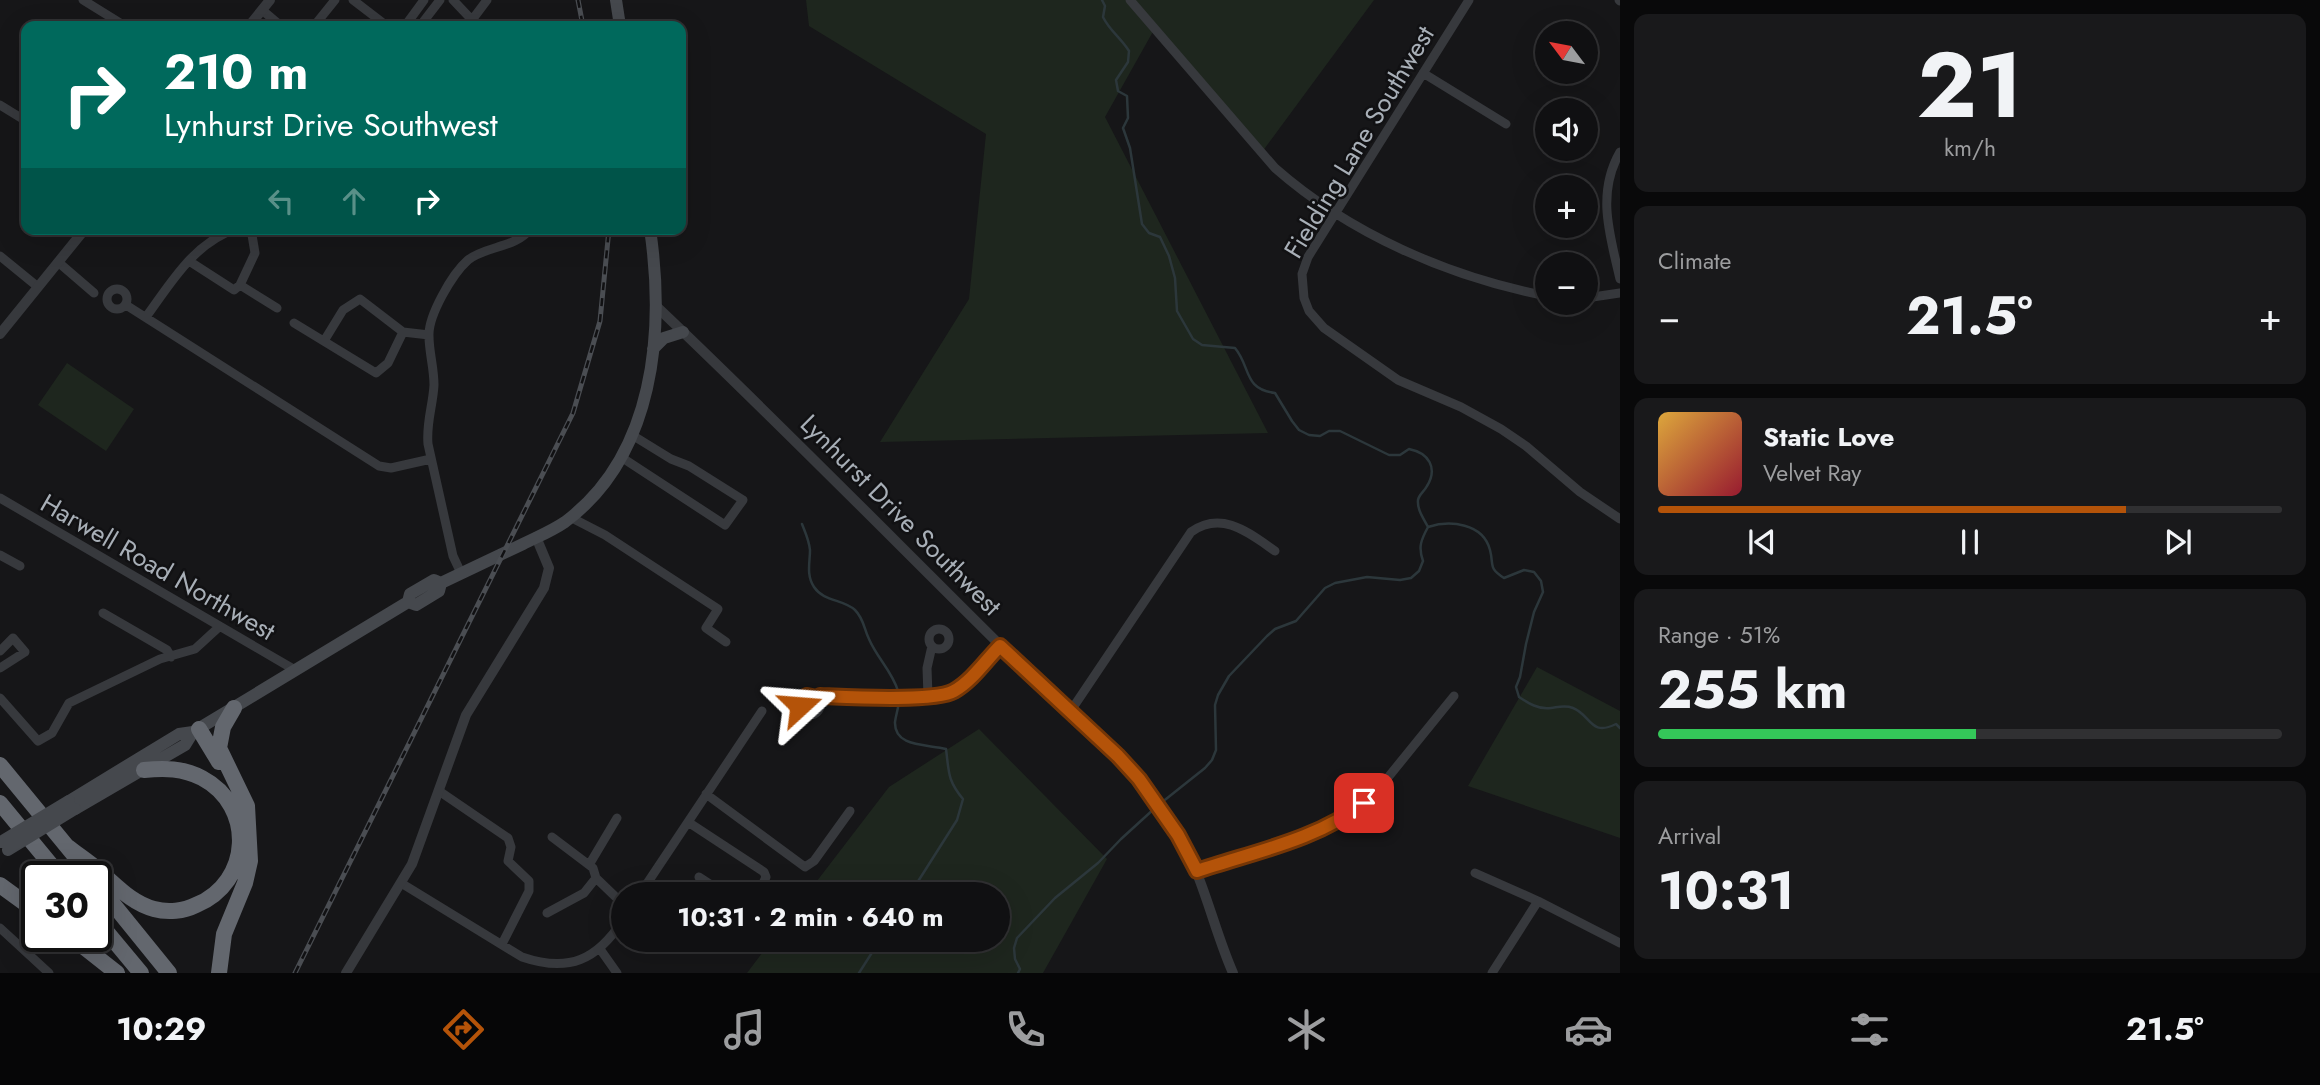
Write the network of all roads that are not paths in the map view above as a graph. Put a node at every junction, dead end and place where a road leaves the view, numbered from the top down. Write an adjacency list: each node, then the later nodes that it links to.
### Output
1 (83, 0): 13 (street)
2 (271, 0): 12 (street)
3 (335, 0): 16 (street)
4 (353, 0): 17 (street)
5 (424, 0): 18 (street)
6 (440, 0): 19 (street)
7 (453, 0): 20 (street)
8 (487, 0): 21 (street)
9 (616, 0): 22 (main road)
10 (1130, 0): 28 (street)
11 (1469, 0): 23 (street, Fielding Lane Southwest)
12 (262, 10): 14 (street); 15 (street)
13 (117, 21)
14 (253, 21)
15 (275, 21)
16 (318, 21)
17 (380, 21)
18 (409, 21)
19 (424, 21)
20 (473, 21)
21 (476, 21)
22 (619, 21)
23 (1423, 73): 26 (street); 28 (street, Fielding Lane Southwest)
24 (0, 105): 25 (street)
25 (21, 118)
26 (1506, 124)
27 (1620, 152): 37 (street)
28 (1336, 212): 42 (street); 60 (street, Fielding Lane Southwest)
29 (80, 235): 36 (street)
30 (220, 235): 35 (street)
31 (252, 235): 38 (street)
32 (524, 235): 52 (street)
33 (651, 235): 45 (main road)
34 (0, 256): 39 (street)
35 (188, 261): 38 (street); 47 (street)
36 (58, 262): 39 (street); 40 (street)
37 (1620, 279)
38 (240, 285): 46 (street)
39 (38, 287): 51 (street)
40 (94, 293)
41 (1620, 293): 43 (street)
42 (1535, 294)
43 (1598, 296)
44 (126, 305): 47 (street)
45 (657, 307): 50 (street, Lynhurst Drive Southwest); 54 (main road)
46 (277, 308)
47 (146, 317): 57 (street)
48 (294, 323): 53 (street)
49 (403, 332): 52 (street); 53 (street); 53 (street)
50 (683, 332): 54 (main road); 70 (street, Lynhurst Drive Southwest)
51 (0, 334)
52 (429, 335): 57 (street)
53 (324, 341)
54 (653, 349): 55 (main road)
55 (632, 435): 56 (main road); 56 (street)
56 (621, 457): 59 (main road)
57 (431, 459): 65 (street)
58 (0, 498): 67 (street, Harwell Road Northwest)
59 (570, 517): 61 (main road); 68 (street)
60 (1620, 519)
61 (536, 537): 65 (main road); 85 (street)
62 (1275, 551): 81 (street)
63 (0, 555): 64 (street)
64 (20, 566)
65 (461, 573): 74 (main road)
66 (103, 613): 72 (street)
67 (219, 627): 72 (street); 74 (street, Harwell Road Northwest)
68 (726, 642)
69 (932, 646): 75 (street)
70 (1000, 646): 75 (street); 81 (street, Lynhurst Drive Southwest)
71 (0, 651): 73 (street)
72 (171, 657): 77 (street)
73 (0, 668)
74 (295, 670): 79 (main road)
75 (928, 696): 78 (street)
76 (1454, 696): 100 (street)
77 (0, 698)
78 (817, 698)
79 (233, 708): 82 (main road); 93 (highway)
80 (762, 711): 86 (street)
81 (1070, 712): 100 (street, Lynhurst Drive Southwest)
82 (196, 731): 84 (main road); 87 (highway); 89 (main road); 93 (highway)
83 (0, 765): 95 (highway)
84 (144, 770): 87 (highway); 89 (main road)
85 (439, 791): 107 (street); 118 (street)
86 (706, 794): 90 (street); 92 (street)
87 (229, 800): 95 (highway)
88 (2, 805): 97 (highway)
89 (72, 805): 96 (main road, bridge)
90 (850, 811)
91 (617, 818): 99 (street)
92 (688, 822): 104 (street); 106 (street)
93 (249, 832): 126 (highway)
94 (552, 837): 99 (street)
95 (68, 847): 98 (highway)
96 (2, 848)
97 (48, 861)
98 (79, 861)
99 (589, 865): 103 (street)
100 (1197, 871): 129 (street, Lynhurst Drive Southwest)
101 (1475, 873): 111 (street)
102 (699, 877): 105 (street)
103 (596, 878): 109 (street); 113 (street)
104 (648, 882)
105 (707, 882)
106 (764, 882)
107 (401, 883): 118 (street); 127 (street)
108 (0, 885): 110 (highway)
109 (611, 892)
110 (21, 900)
111 (1538, 901): 117 (street); 130 (street)
112 (112, 903): 125 (highway)
113 (547, 913)
114 (0, 928): 122 (street)
115 (112, 938): 124 (highway)
116 (611, 939): 119 (street)
117 (1620, 943)
118 (502, 944): 121 (street)
119 (600, 949): 121 (street); 128 (street)
120 (90, 952): 123 (highway)
121 (557, 969)
122 (49, 973)
123 (117, 973)
124 (141, 973)
125 (169, 973)
126 (219, 973)
127 (346, 973)
128 (617, 973)
129 (1233, 973)
130 (1492, 973)

